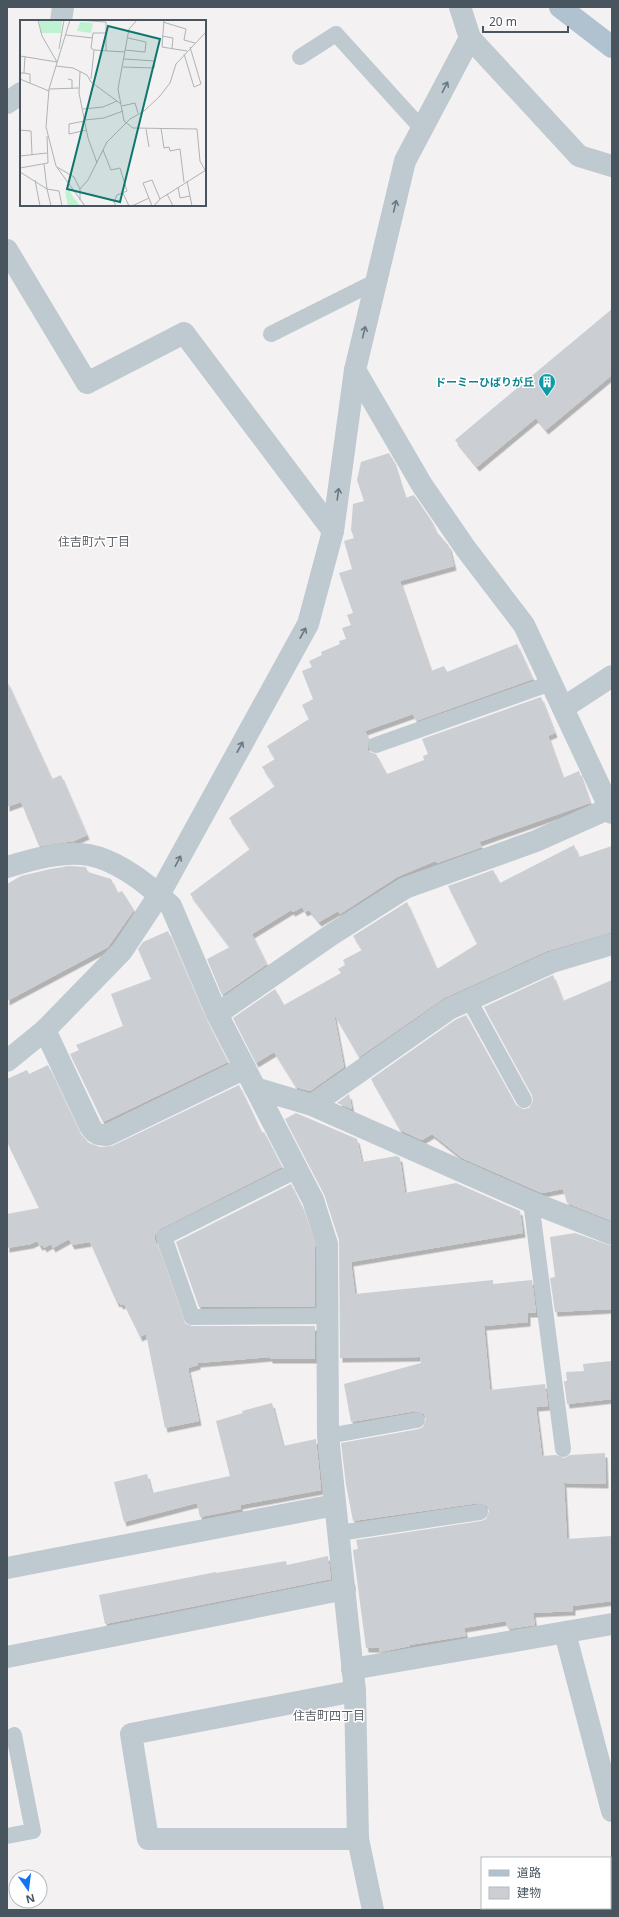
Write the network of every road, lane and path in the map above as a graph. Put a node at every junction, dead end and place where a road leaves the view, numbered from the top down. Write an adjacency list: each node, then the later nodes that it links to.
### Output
1 (63, 7): 4 (street)
2 (460, 7): 5 (street)
3 (560, 7): 6 (main road)
4 (61, 20)
5 (470, 38): 10 (street, one-way to 5); 11 (street)
6 (612, 47)
7 (300, 57): 10 (lane)
8 (20, 94): 9 (street)
9 (7, 103)
10 (423, 130): 13 (street, one-way to 10)
11 (612, 166)
12 (7, 250): 16 (street)
13 (377, 281): 14 (lane); 15 (street, one-way to 13)
14 (271, 334)
15 (355, 370): 16 (street, one-way to 15); 18 (street)
16 (333, 531): 23 (street, one-way to 16)
17 (612, 676): 19 (street)
18 (551, 683): 19 (street); 20 (lane)
19 (563, 708): 21 (street)
20 (376, 745)
21 (610, 803): 26 (street)
22 (7, 868): 23 (street)
23 (160, 895): 26 (street); 27 (street)
24 (612, 944): 25 (street)
25 (469, 1000): 31 (lane); 32 (street)
26 (217, 1014): 29 (street)
27 (46, 1030): 28 (street); 29 (street)
28 (7, 1061)
29 (245, 1068): 30 (street)
30 (255, 1088): 32 (street); 33 (street)
31 (524, 1100)
32 (312, 1105): 34 (street)
33 (297, 1170): 36 (street); 36 (lane)
34 (531, 1202): 35 (street); 39 (lane)
35 (612, 1234)
36 (328, 1316): 38 (street)
37 (417, 1420): 38 (lane)
38 (328, 1436): 40 (street)
39 (563, 1449)
40 (335, 1505): 42 (street); 43 (street)
41 (480, 1512): 42 (lane)
42 (339, 1533): 44 (street)
43 (7, 1568)
44 (345, 1589): 47 (street); 48 (street)
45 (612, 1624): 46 (street)
46 (565, 1633): 48 (street); 51 (street)
47 (7, 1657)
48 (352, 1669): 49 (street)
49 (355, 1691): 53 (street); 53 (street)
50 (14, 1735): 52 (lane)
51 (612, 1812)
52 (7, 1836)
53 (358, 1839): 54 (street)
54 (373, 1910)

